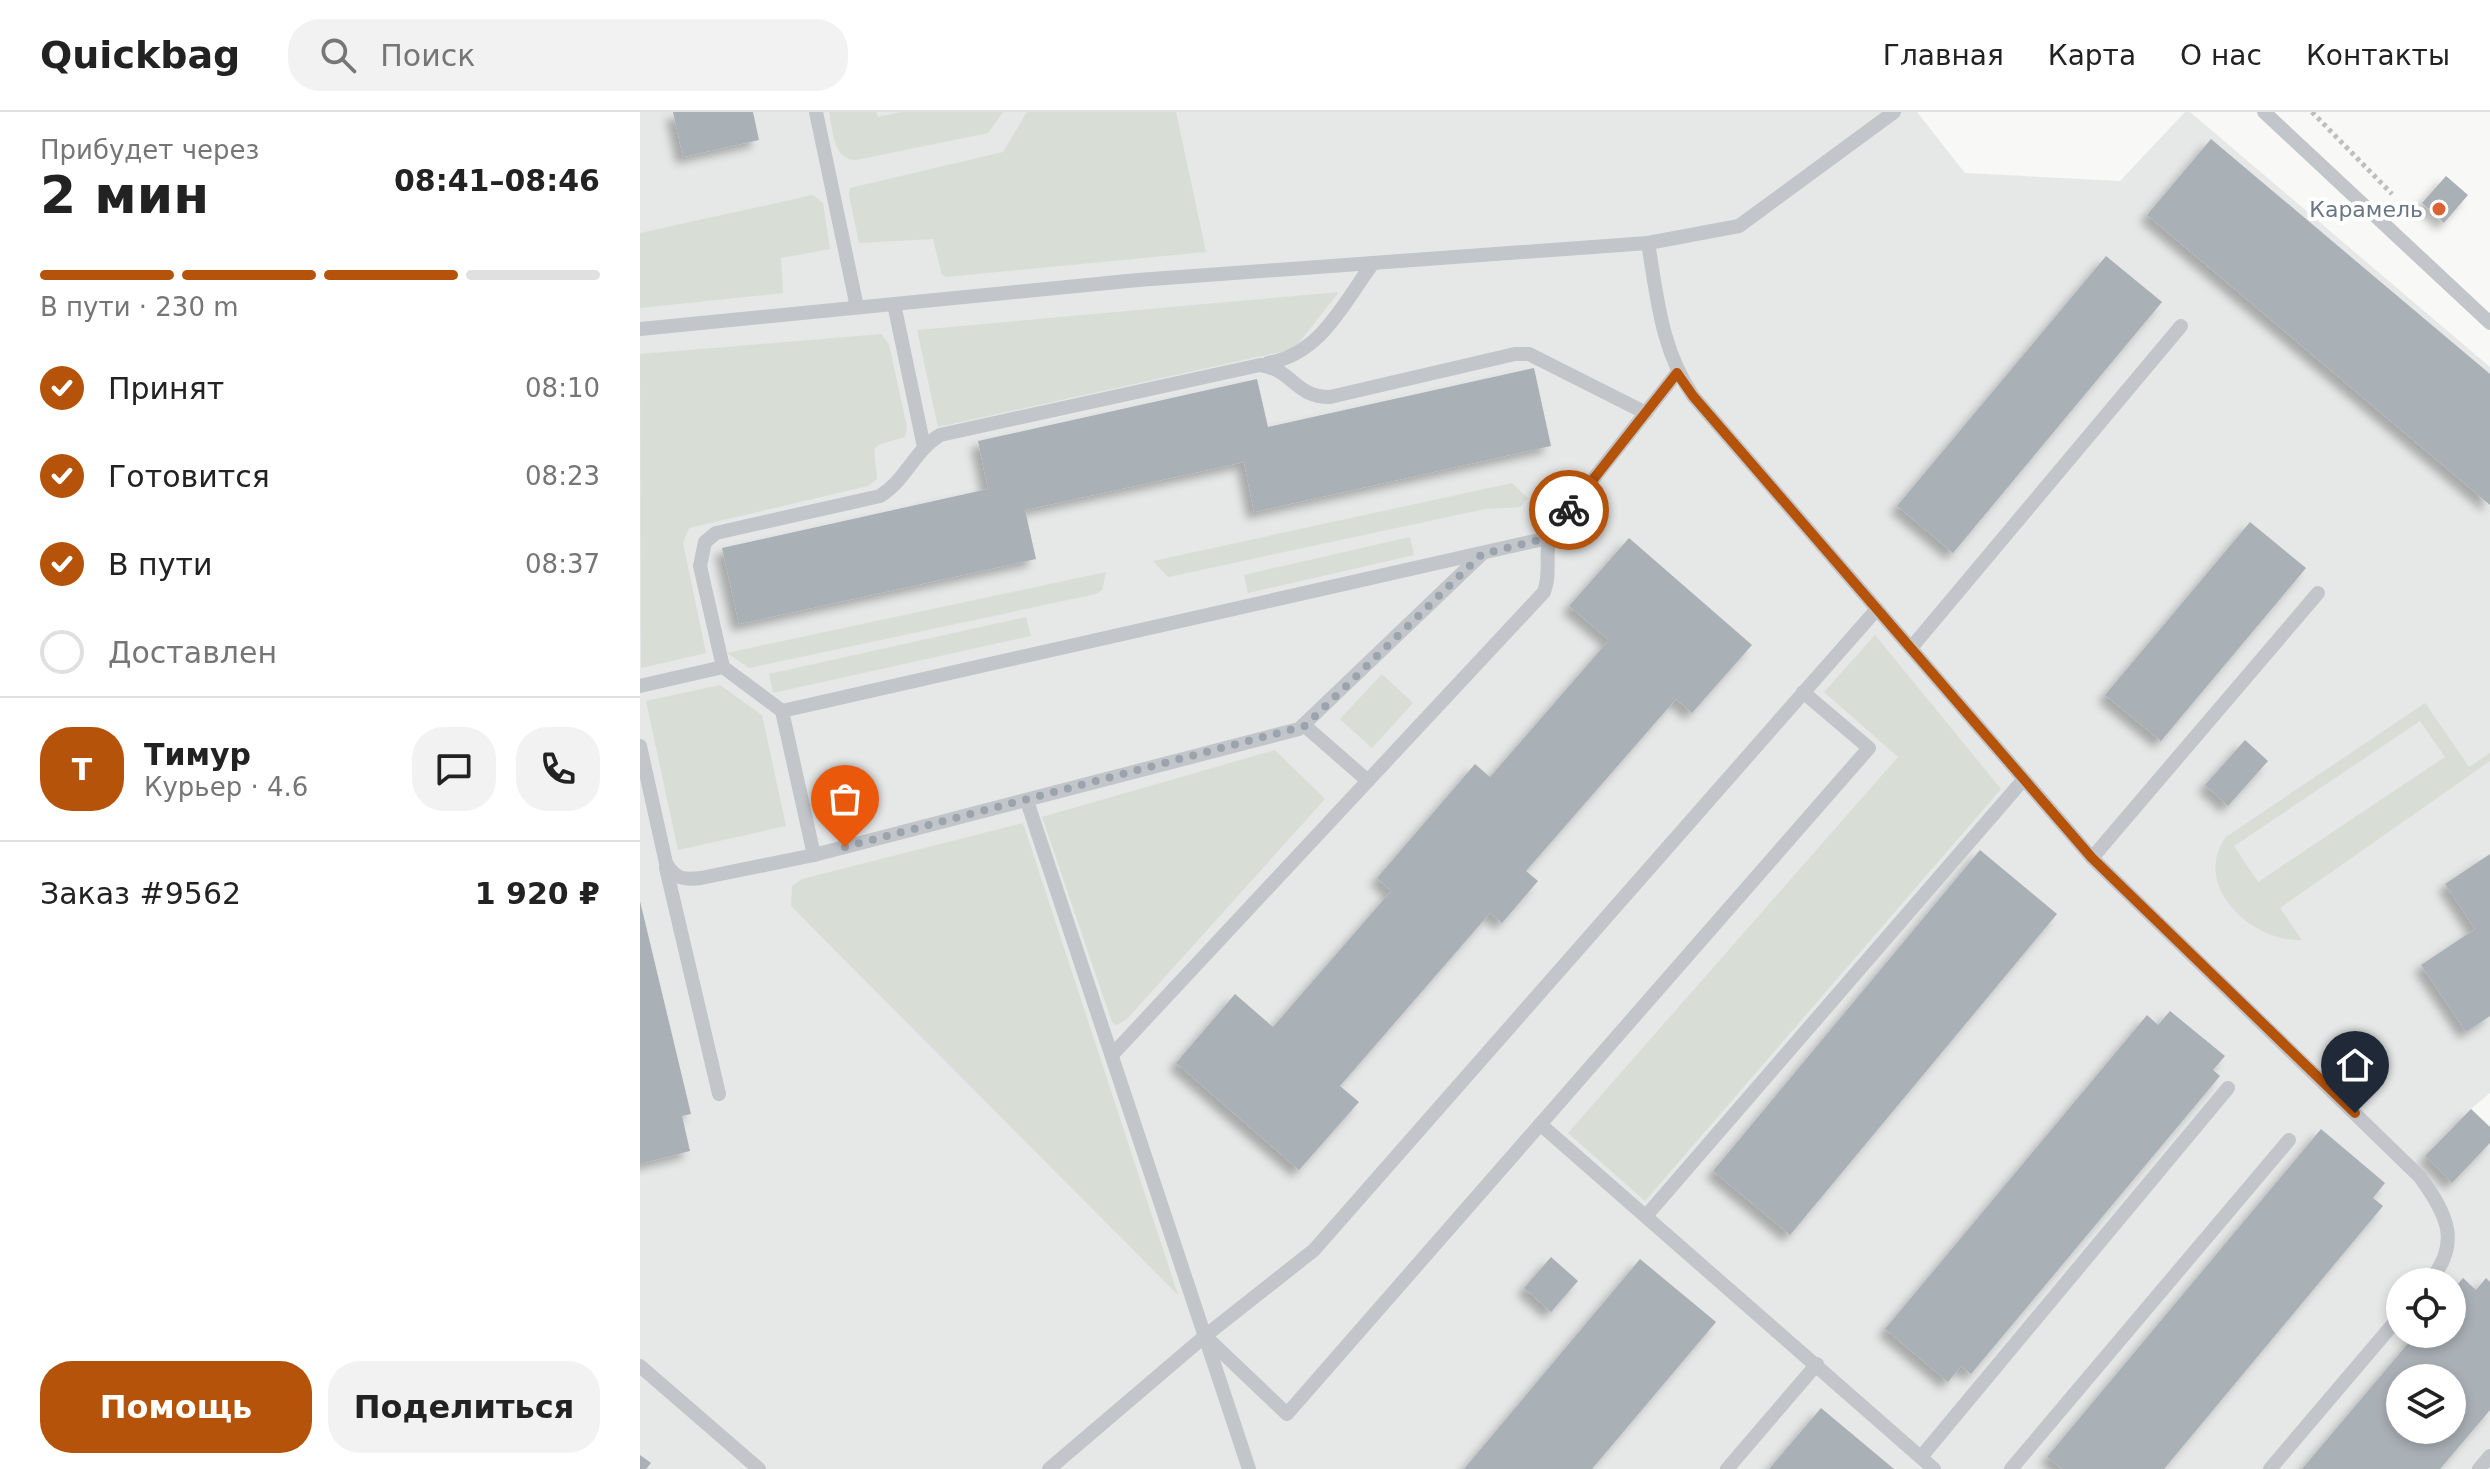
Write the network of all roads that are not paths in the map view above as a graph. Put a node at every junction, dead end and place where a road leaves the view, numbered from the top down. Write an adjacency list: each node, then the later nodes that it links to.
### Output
1 (816, 112): 7 (lane)
2 (1894, 112): 4 (lane)
3 (2264, 112): 8 (lane)
4 (1648, 243): 5 (lane); 12 (lane)
5 (1373, 263): 6 (lane); 11 (lane)
6 (894, 304): 7 (lane); 14 (lane)
7 (857, 307): 10 (lane)
8 (2490, 323)
9 (2181, 326): 19 (lane)
10 (640, 329)
11 (1260, 365): 13 (lane); 14 (lane)
12 (1677, 373): 13 (lane); 18 (lane)
13 (1646, 413): 15 (lane)
14 (924, 447): 20 (lane)
15 (1552, 531): 16 (lane); 27 (lane)
16 (1482, 554): 23 (lane); 24 (lane)
17 (2318, 593): 30 (lane)
18 (1877, 609): 19 (lane); 22 (lane)
19 (1911, 648): 26 (lane)
20 (723, 667): 21 (lane); 23 (lane)
21 (640, 686)
22 (1803, 692): 35 (lane); 40 (lane)
23 (782, 711): 29 (lane)
24 (1305, 726): 27 (lane); 28 (lane)
25 (640, 746): 31 (lane)
26 (2024, 779): 30 (lane); 37 (lane)
27 (1368, 781): 32 (lane)
28 (1027, 801): 29 (lane); 32 (lane)
29 (814, 855): 31 (lane)
30 (2092, 858): 38 (lane)
31 (666, 863): 34 (lane)
32 (1112, 1055): 40 (lane)
33 (2228, 1088): 44 (lane)
34 (719, 1094)
35 (1540, 1124): 37 (lane); 40 (lane)
36 (2289, 1140): 50 (lane)
37 (1646, 1216): 41 (lane)
38 (2441, 1268)
39 (2386, 1332): 51 (lane)
40 (1205, 1336): 46 (lane); 47 (lane)
41 (1817, 1364): 44 (lane); 48 (lane)
42 (640, 1366): 45 (lane)
43 (2490, 1456): 52 (lane)
44 (1921, 1457): 49 (lane)
45 (759, 1469)
46 (1049, 1469)
47 (1249, 1469)
48 (1727, 1469)
49 (1934, 1469)
50 (2011, 1469)
51 (2270, 1469)
52 (2479, 1469)

